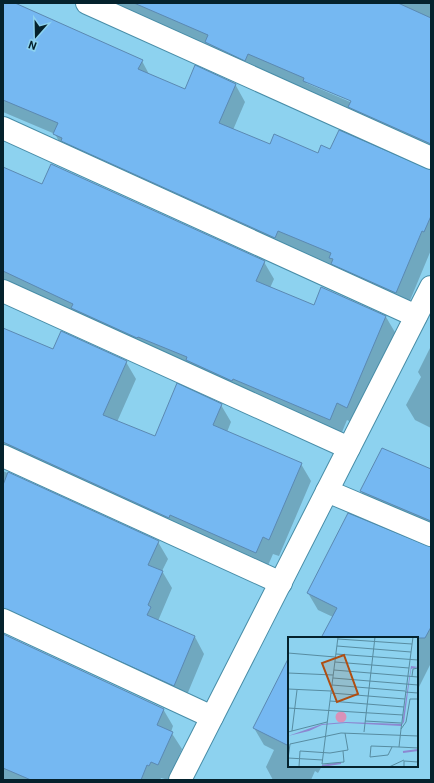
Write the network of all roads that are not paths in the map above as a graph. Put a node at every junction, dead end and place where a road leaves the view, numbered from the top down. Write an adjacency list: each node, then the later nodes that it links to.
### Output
1 (87, 3): 3 (street)
2 (3, 128): 6 (street)
3 (431, 158)
4 (431, 287): 6 (street)
5 (3, 291): 7 (street)
6 (416, 316): 7 (street)
7 (349, 448): 9 (street)
8 (3, 456): 11 (street)
9 (327, 491): 10 (street); 11 (street)
10 (431, 536)
11 (281, 583): 13 (street)
12 (3, 620): 13 (street)
13 (212, 717): 14 (street)
14 (180, 780)

